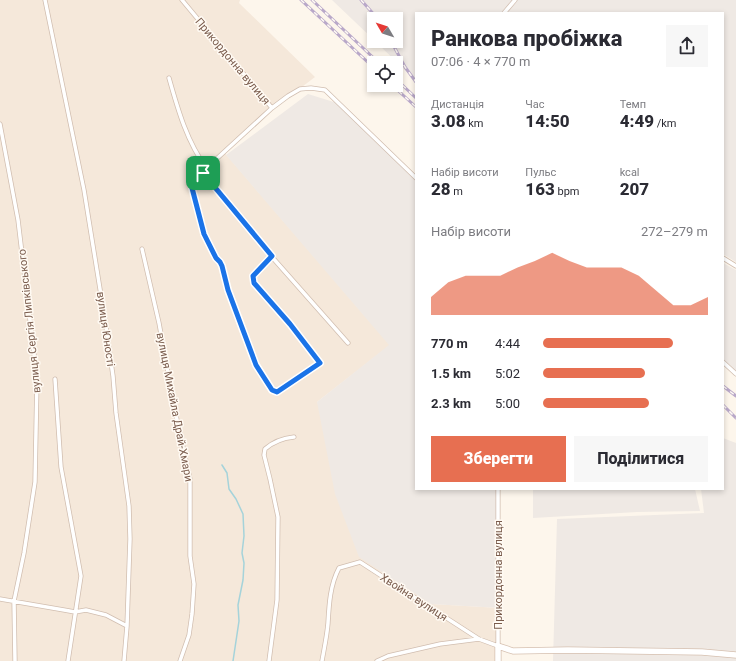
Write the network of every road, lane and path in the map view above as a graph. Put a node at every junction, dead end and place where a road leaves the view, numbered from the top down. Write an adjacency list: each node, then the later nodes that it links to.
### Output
1 (45, 0): 24 (street, вулиця Юності)
2 (182, 0): 6 (street, Прикордонна вулиця)
3 (515, 0): 4 (street)
4 (505, 12)
5 (169, 78): 8 (street)
6 (272, 108): 8 (street); 10 (street, Прикордонна вулиця)
7 (0, 124): 22 (street, вулиця Сергія Липківського)
8 (207, 169): 9 (street)
9 (203, 173): 12 (street); 12 (street)
10 (415, 177)
11 (142, 249): 31 (street, вулиця Михайла Драй-Хмари)
12 (272, 256): 15 (street)
13 (724, 259): 14 (street)
14 (736, 266)
15 (348, 343)
16 (724, 363): 17 (street)
17 (736, 374)
18 (55, 379): 23 (street, вулиця Сергія Липківського)
19 (294, 437): 32 (street)
20 (498, 490): 26 (street, Прикордонна вулиця)
21 (0, 599): 22 (street)
22 (14, 602): 23 (street); 28 (street, вулиця Сергія Липківського)
23 (75, 612): 24 (street); 29 (street, вулиця Сергія Липківського)
24 (127, 626): 30 (street, вулиця Юності)
25 (479, 639): 26 (street); 33 (street, Хвойна вулиця); 34 (street)
26 (498, 646): 27 (street); 35 (street, Прикордонна вулиця)
27 (736, 655)
28 (15, 661)
29 (68, 661)
30 (124, 661)
31 (180, 661)
32 (269, 661)
33 (322, 661)
34 (377, 661)
35 (498, 661)

